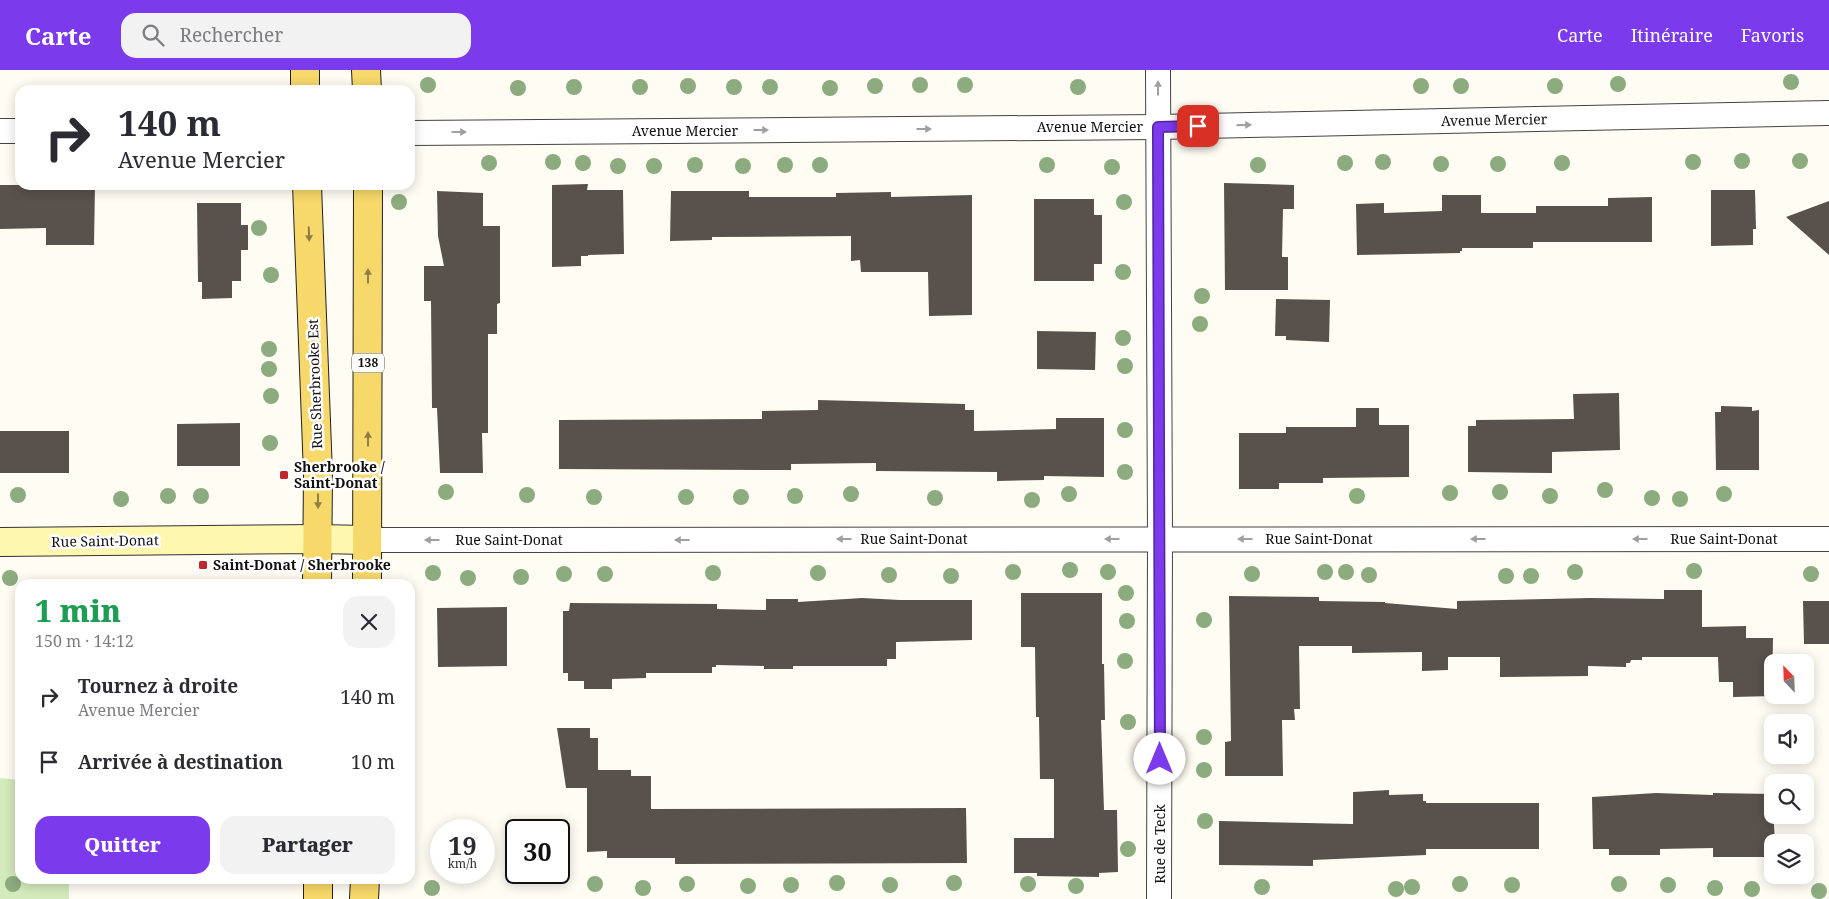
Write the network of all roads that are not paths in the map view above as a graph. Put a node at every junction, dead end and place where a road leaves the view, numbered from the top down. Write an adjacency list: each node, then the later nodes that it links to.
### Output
1 (305, 70): 4 (main road)
2 (366, 70): 5 (main road)
3 (1158, 70): 7 (street, Rue de Teck, one-way to 3)
4 (305, 85)
5 (367, 85)
6 (1829, 113): 7 (street, Avenue Mercier, one-way to 6)
7 (1158, 127): 10 (street, Avenue Mercier, one-way to 7); 14 (street, Rue de Teck)
8 (0, 131): 9 (street)
9 (15, 131)
10 (415, 133)
11 (307, 190): 13 (main road, Rue Sherbrooke Est, one-way to 13)
12 (368, 190): 16 (main road, 138, one-way to 12)
13 (318, 539): 16 (street, Rue Saint-Donat); 17 (street, Rue Saint-Donat); 18 (main road, Rue Sherbrooke Est)
14 (1160, 539): 15 (street, Rue Saint-Donat, one-way to 14); 16 (street, Rue Saint-Donat, one-way to 16); 24 (street, Rue de Teck)
15 (1829, 539)
16 (367, 540): 19 (main road, 138)
17 (0, 542)
18 (318, 579)
19 (367, 579)
20 (318, 884): 22 (main road)
21 (365, 884): 23 (main road)
22 (318, 899)
23 (364, 899)
24 (1160, 899)

